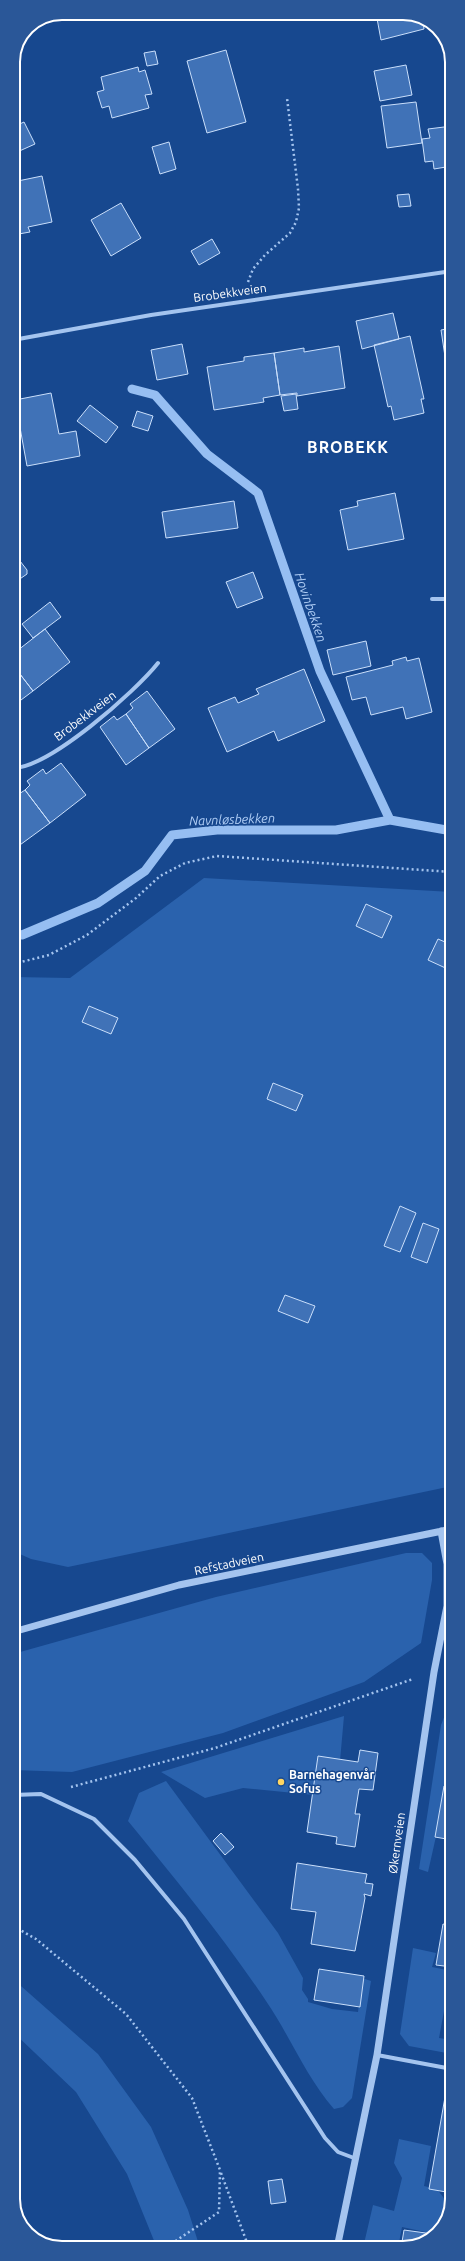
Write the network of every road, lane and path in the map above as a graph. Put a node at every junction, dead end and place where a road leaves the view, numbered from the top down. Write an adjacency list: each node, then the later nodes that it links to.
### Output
1 (287, 98): 3 (path)
2 (445, 272): 4 (street, Brobekkveien)
3 (247, 284)
4 (20, 339)
5 (432, 599): 6 (street)
6 (445, 599)
7 (158, 663): 8 (street, Brobekkveien)
8 (20, 768)
9 (445, 872): 10 (path)
10 (20, 962)
11 (445, 1530): 12 (street, Refstadveien)
12 (442, 1531): 13 (street, Økernveien); 15 (street, Refstadveien)
13 (445, 1551)
14 (445, 1616): 16 (street, Økernveien)
15 (20, 1630)
16 (434, 1672): 18 (path); 20 (street, Økernveien)
17 (20, 1794): 18 (street)
18 (42, 1794): 22 (street)
19 (20, 1930): 23 (path)
20 (377, 2055): 21 (street); 22 (street, Økernveien)
21 (445, 2068)
22 (354, 2158): 26 (street, Økernveien)
23 (220, 2170): 24 (path); 25 (path)
24 (176, 2241)
25 (245, 2241)
26 (338, 2241)

